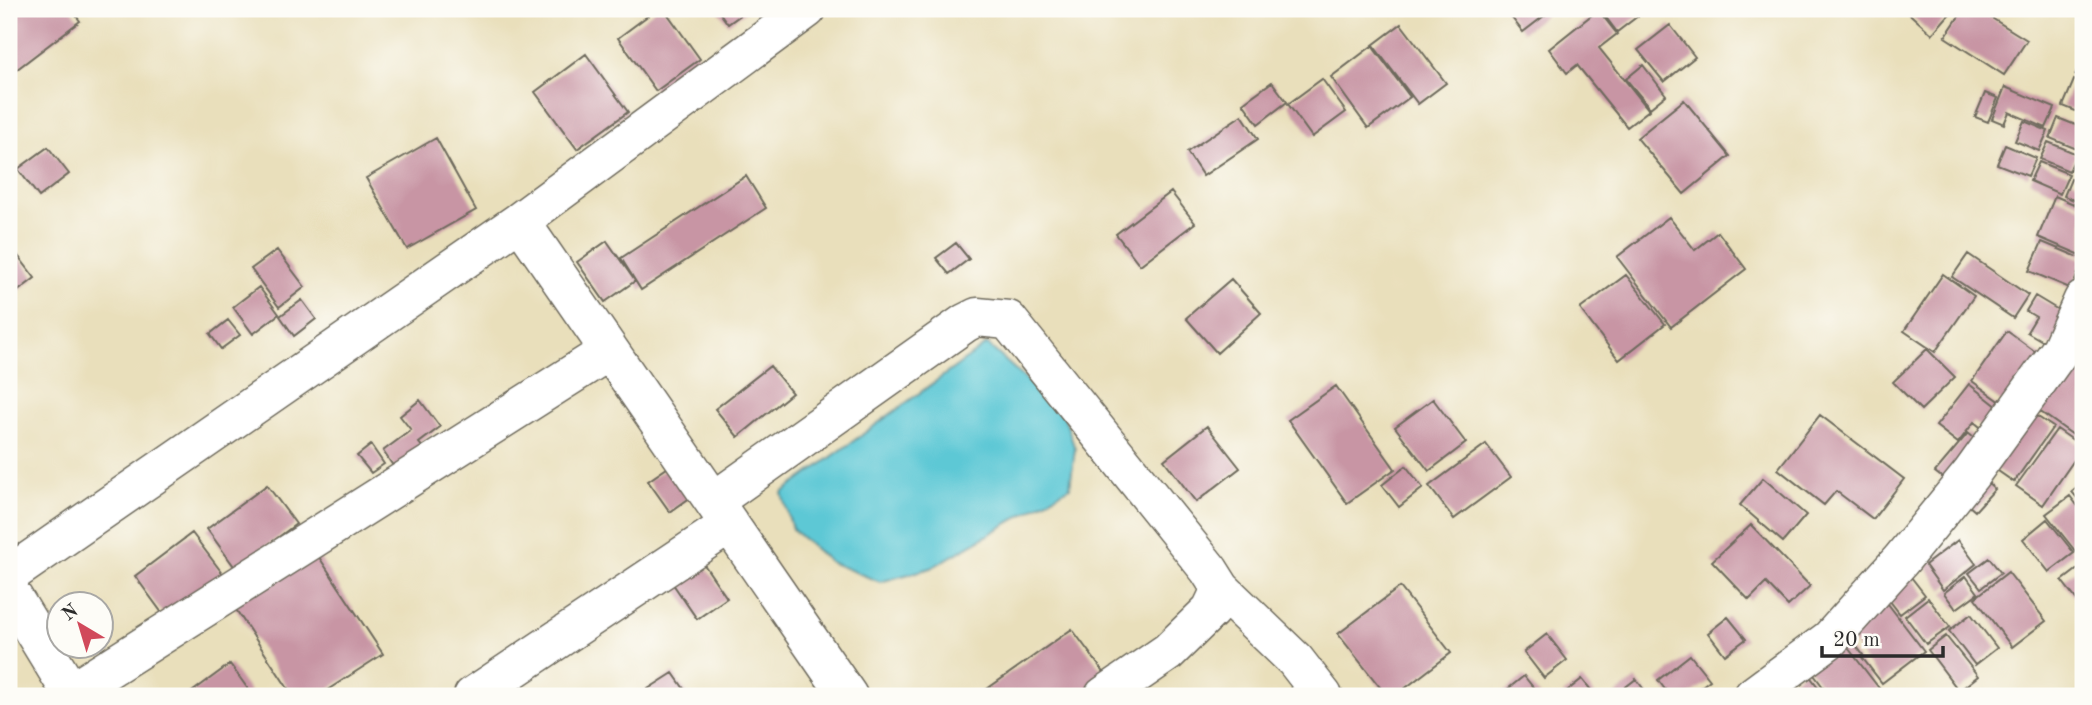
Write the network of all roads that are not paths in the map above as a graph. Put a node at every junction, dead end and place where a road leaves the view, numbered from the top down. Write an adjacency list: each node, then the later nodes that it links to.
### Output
1 (807, 9): 2 (street)
2 (520, 221): 4 (street); 6 (street)
3 (2083, 300): 14 (street)
4 (610, 351): 5 (street); 9 (street)
5 (722, 513): 7 (street); 10 (street); 11 (street)
6 (9, 575)
7 (1221, 589): 12 (street); 13 (street)
8 (9, 591): 9 (street)
9 (72, 695)
10 (474, 696)
11 (848, 696)
12 (1104, 696)
13 (1323, 696)
14 (1753, 696)

